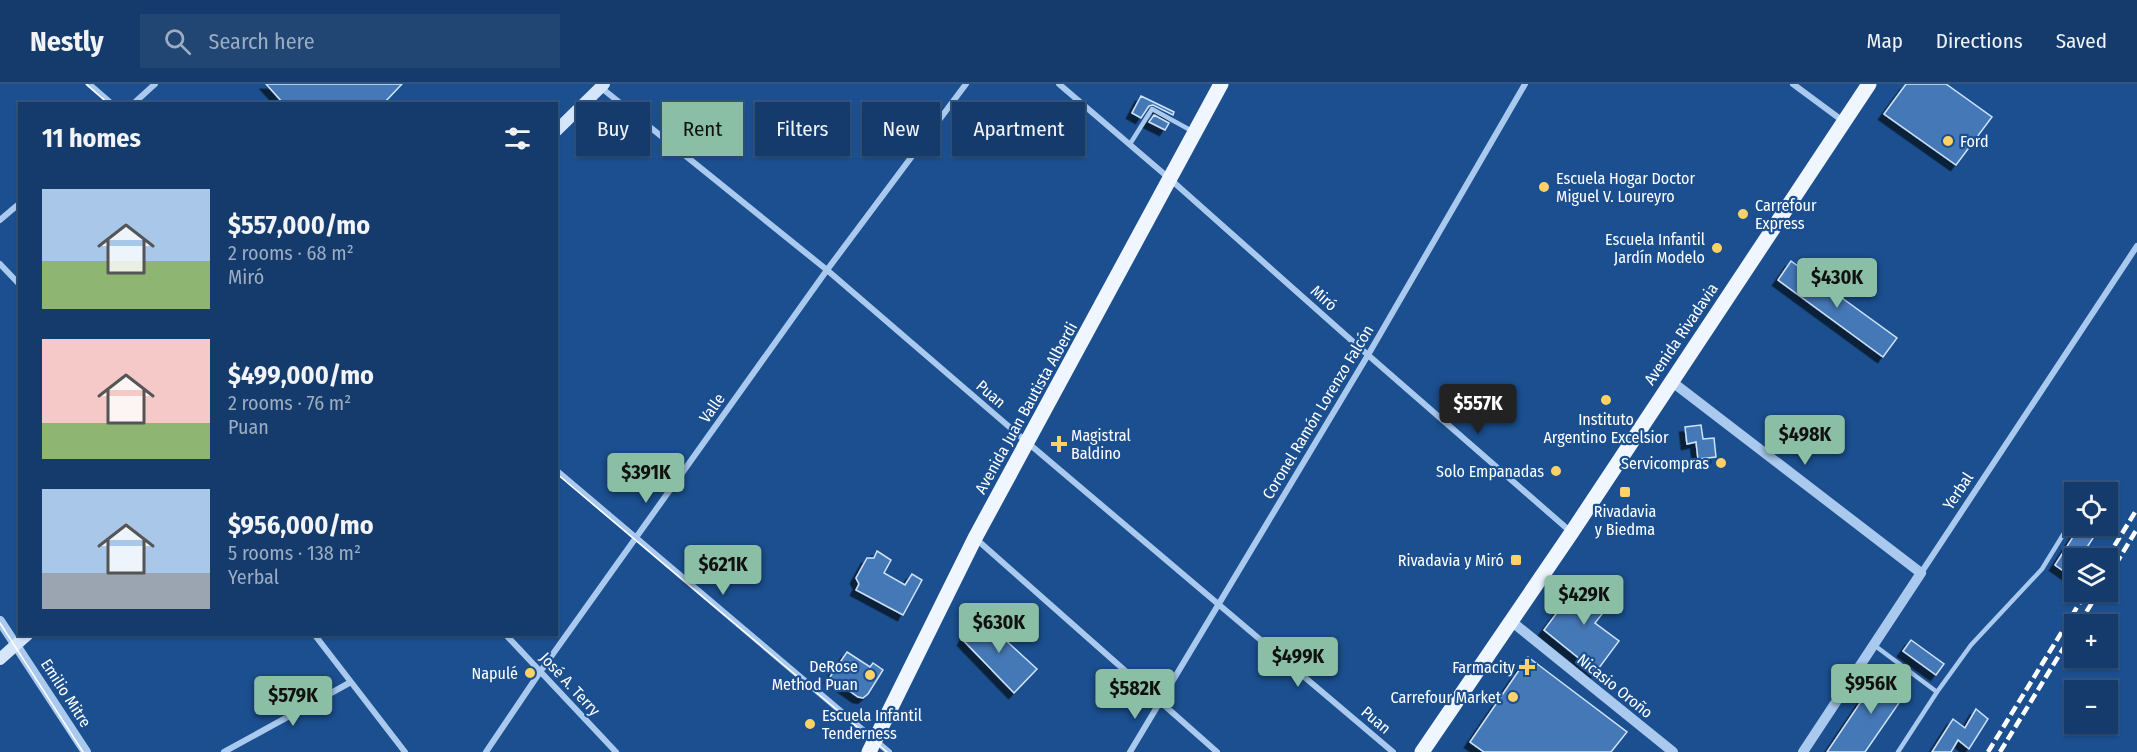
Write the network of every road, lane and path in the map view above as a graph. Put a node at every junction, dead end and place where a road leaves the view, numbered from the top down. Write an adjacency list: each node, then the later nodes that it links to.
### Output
1 (89, 84): 10 (street)
2 (155, 84): 11 (street)
3 (966, 84): 21 (street, Valle)
4 (1059, 84): 15 (street, Miró)
5 (1221, 84): 14 (main road, Avenida Juan Bautista Alberdi)
6 (1525, 84): 23 (street, Coronel Ramón Lorenzo Falcón)
7 (1793, 84): 12 (street)
8 (1869, 84): 12 (main road, Avenida Rivadavia)
9 (600, 85): 13 (main road); 21 (street, Puan)
10 (110, 102)
11 (135, 102)
12 (1844, 122): 24 (main road, Avenida Rivadavia)
13 (558, 129)
14 (1195, 133): 15 (lane); 16 (main road, Avenida Juan Bautista Alberdi)
15 (1130, 144): 16 (street, Miró)
16 (1170, 179): 23 (street, Miró); 25 (main road, Avenida Juan Bautista Alberdi)
17 (18, 205): 18 (street)
18 (0, 220)
19 (2137, 246): 31 (street, Yerbal)
20 (0, 264): 22 (street)
21 (827, 270): 25 (street, Puan); 29 (street, Valle)
22 (18, 283)
23 (1368, 355): 27 (street, Miró); 32 (street, Coronel Ramón Lorenzo Falcón)
24 (1671, 381): 27 (main road, Avenida Rivadavia); 31 (street)
25 (1028, 443): 30 (main road, Avenida Juan Bautista Alberdi); 32 (street, Puan)
26 (558, 472): 29 (street)
27 (1572, 532): 34 (main road, Avenida Rivadavia)
28 (2064, 533): 43 (lane)
29 (636, 538): 41 (street, Valle); 45 (street)
30 (975, 538): 44 (street); 45 (main road, Avenida Juan Bautista Alberdi)
31 (1921, 573): 38 (street, Yerbal)
32 (1218, 605): 44 (street, Coronel Ramón Lorenzo Falcón); 54 (street, Puan)
33 (0, 621): 39 (street, Emilio Mitre)
34 (1511, 621): 55 (main road, Avenida Rivadavia); 56 (street, Nicasio Oroño)
35 (26, 636): 39 (main road)
36 (316, 636): 42 (street)
37 (507, 636): 41 (street, José A. Terry)
38 (1874, 645): 43 (lane); 57 (street, Yerbal)
39 (16, 646): 40 (main road); 46 (street, Emilio Mitre)
40 (0, 659)
41 (540, 672): 49 (street, Valle); 50 (street, José A. Terry)
42 (351, 682): 47 (street); 48 (street)
43 (1937, 692): 58 (lane)
44 (1160, 700): 52 (street, Coronel Ramón Lorenzo Falcón); 53 (street)
45 (872, 746): 51 (street)
46 (86, 752)
47 (224, 752)
48 (405, 752)
49 (486, 752)
50 (616, 752)
51 (889, 752)
52 (1130, 752)
53 (1217, 752)
54 (1393, 752)
55 (1422, 752)
56 (1673, 752)
57 (1803, 752)
58 (1898, 752)

